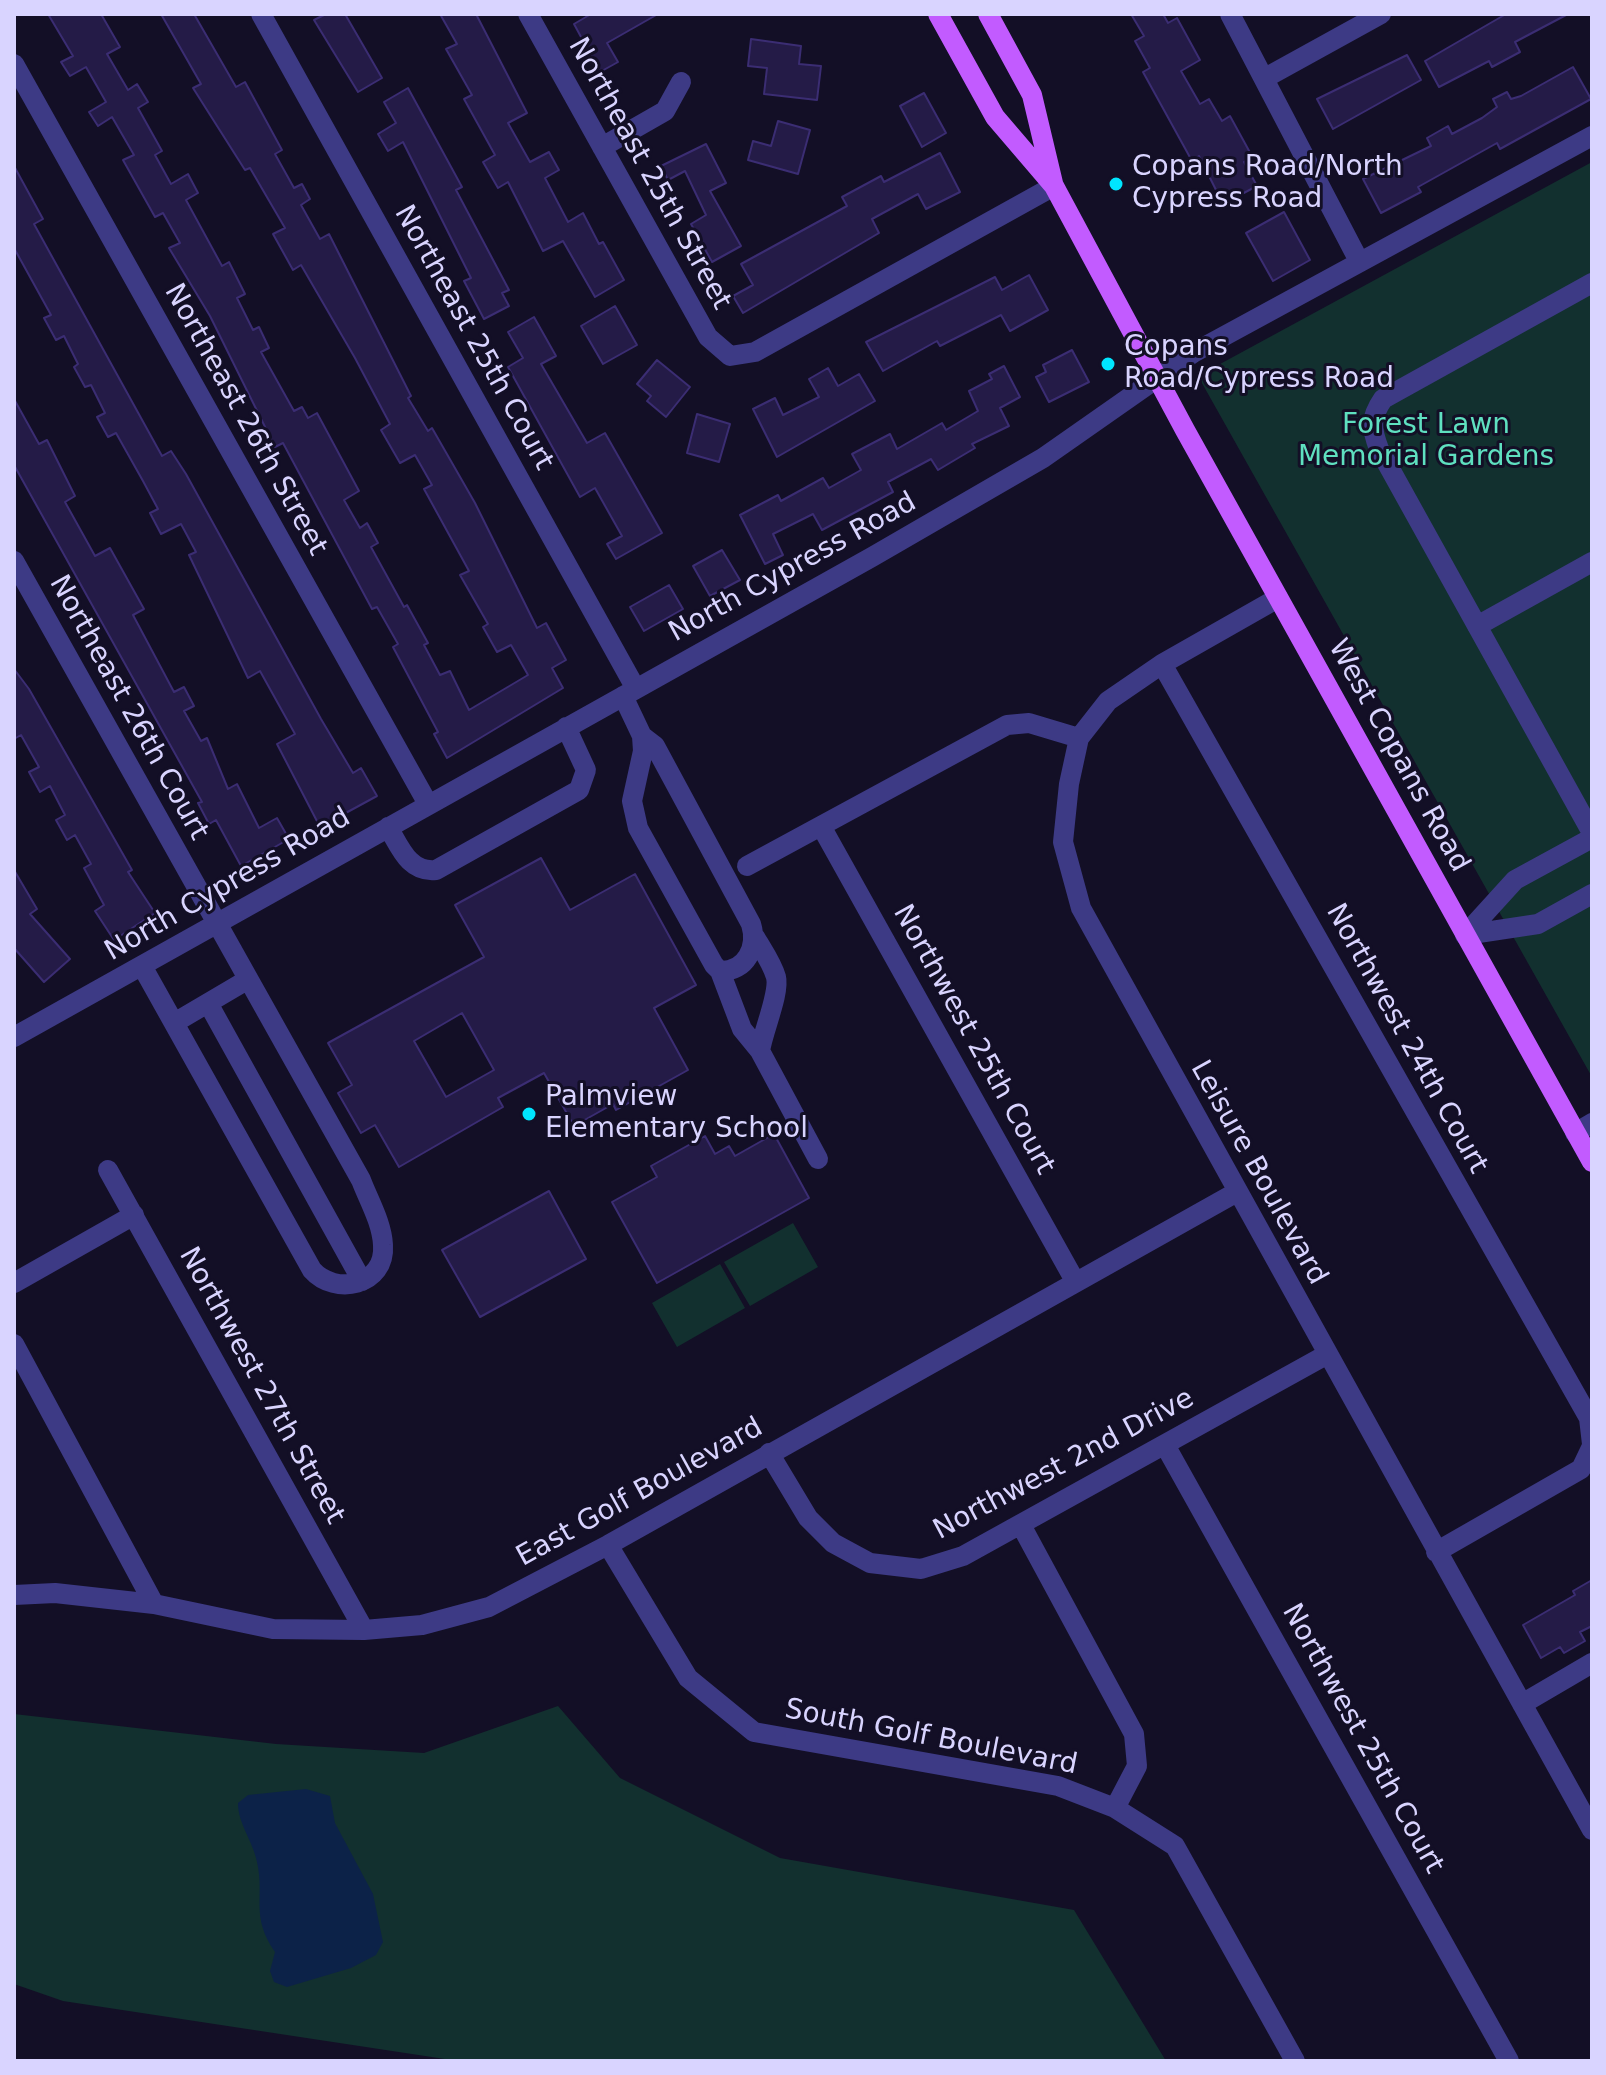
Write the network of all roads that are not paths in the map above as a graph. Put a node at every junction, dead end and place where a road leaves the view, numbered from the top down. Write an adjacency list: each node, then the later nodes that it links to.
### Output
1 (261, 14): 21 (street, Northeast 25th Court)
2 (528, 14): 11 (street, Northeast 25th Street)
3 (938, 14): 12 (main road)
4 (988, 14): 12 (main road)
5 (1230, 14): 8 (street)
6 (1381, 14): 8 (street)
7 (14, 64): 27 (street, Northeast 26th Street)
8 (1265, 78): 13 (street)
9 (681, 82): 11 (street)
10 (1592, 136): 13 (street, North Cypress Road)
11 (602, 147): 12 (street, Northeast 25th Street)
12 (1054, 186): 15 (main road, West Copans Road)
13 (1359, 261): 15 (street, North Cypress Road)
14 (1592, 283): 19 (street)
15 (1156, 377): 18 (main road, West Copans Road); 21 (street, North Cypress Road)
16 (14, 561): 33 (street, Northeast 26th Court)
17 (1592, 562): 19 (street)
18 (1278, 598): 20 (street, Leisure Boulevard); 34 (main road, West Copans Road)
19 (1477, 626): 30 (street)
20 (1162, 664): 24 (street, Leisure Boulevard); 55 (street, Northwest 24th Court)
21 (629, 692): 22 (street, North Cypress Road); 23 (street, Northeast 25th Court)
22 (566, 727): 27 (street, North Cypress Road); 29 (street)
23 (642, 736): 25 (street); 26 (street, Northeast 25th Court)
24 (1079, 738): 28 (street); 47 (street, Leisure Boulevard)
25 (637, 777): 26 (street); 37 (street)
26 (671, 777): 35 (street, Northeast 25th Court)
27 (428, 804): 29 (street, North Cypress Road)
28 (821, 826): 31 (street); 50 (street, Northwest 25th Court)
29 (388, 827): 33 (street, North Cypress Road)
30 (1592, 836): 34 (street)
31 (747, 866)
32 (1592, 894): 34 (street)
33 (216, 925): 36 (street, North Cypress Road); 38 (street, Northeast 26th Court)
34 (1465, 935): 43 (main road, West Copans Road)
35 (755, 937): 37 (street); 42 (street, Northeast 25th Court)
36 (142, 966): 40 (street); 41 (street, North Cypress Road)
37 (720, 971): 42 (street)
38 (247, 980): 39 (street); 49 (street, Northeast 26th Court)
39 (208, 1003): 40 (street); 49 (street)
40 (174, 1023): 49 (street)
41 (14, 1037)
42 (760, 1051): 44 (street)
43 (1584, 1128): 45 (main road, West Copans Road)
44 (818, 1159)
45 (1592, 1162)
46 (108, 1170): 48 (street, Northwest 27th Street)
47 (1237, 1192): 50 (street, East Golf Boulevard); 53 (street, Leisure Boulevard)
48 (134, 1215): 51 (street); 62 (street, Northwest 27th Street)
49 (362, 1281)
50 (1075, 1281): 56 (street, East Golf Boulevard)
51 (14, 1283)
52 (14, 1344): 61 (street)
53 (1326, 1355): 54 (street, Northwest 2nd Drive); 59 (street, Leisure Boulevard)
54 (1165, 1445): 57 (street, Northwest 2nd Drive); 68 (street, Northwest 25th Court)
55 (1592, 1445): 59 (street)
56 (769, 1453): 57 (street, Northwest 2nd Drive); 58 (street, East Golf Boulevard)
57 (1021, 1525): 65 (street)
58 (608, 1545): 62 (street, East Golf Boulevard); 65 (street, South Golf Boulevard)
59 (1436, 1552): 64 (street, Leisure Boulevard)
60 (14, 1595): 61 (street, East Golf Boulevard)
61 (154, 1604): 62 (street, East Golf Boulevard)
62 (364, 1630)
63 (1592, 1663): 64 (street)
64 (1522, 1704): 66 (street, Leisure Boulevard)
65 (1115, 1808): 67 (street, South Golf Boulevard)
66 (1592, 1830)
67 (1295, 2061)
68 (1509, 2061)

